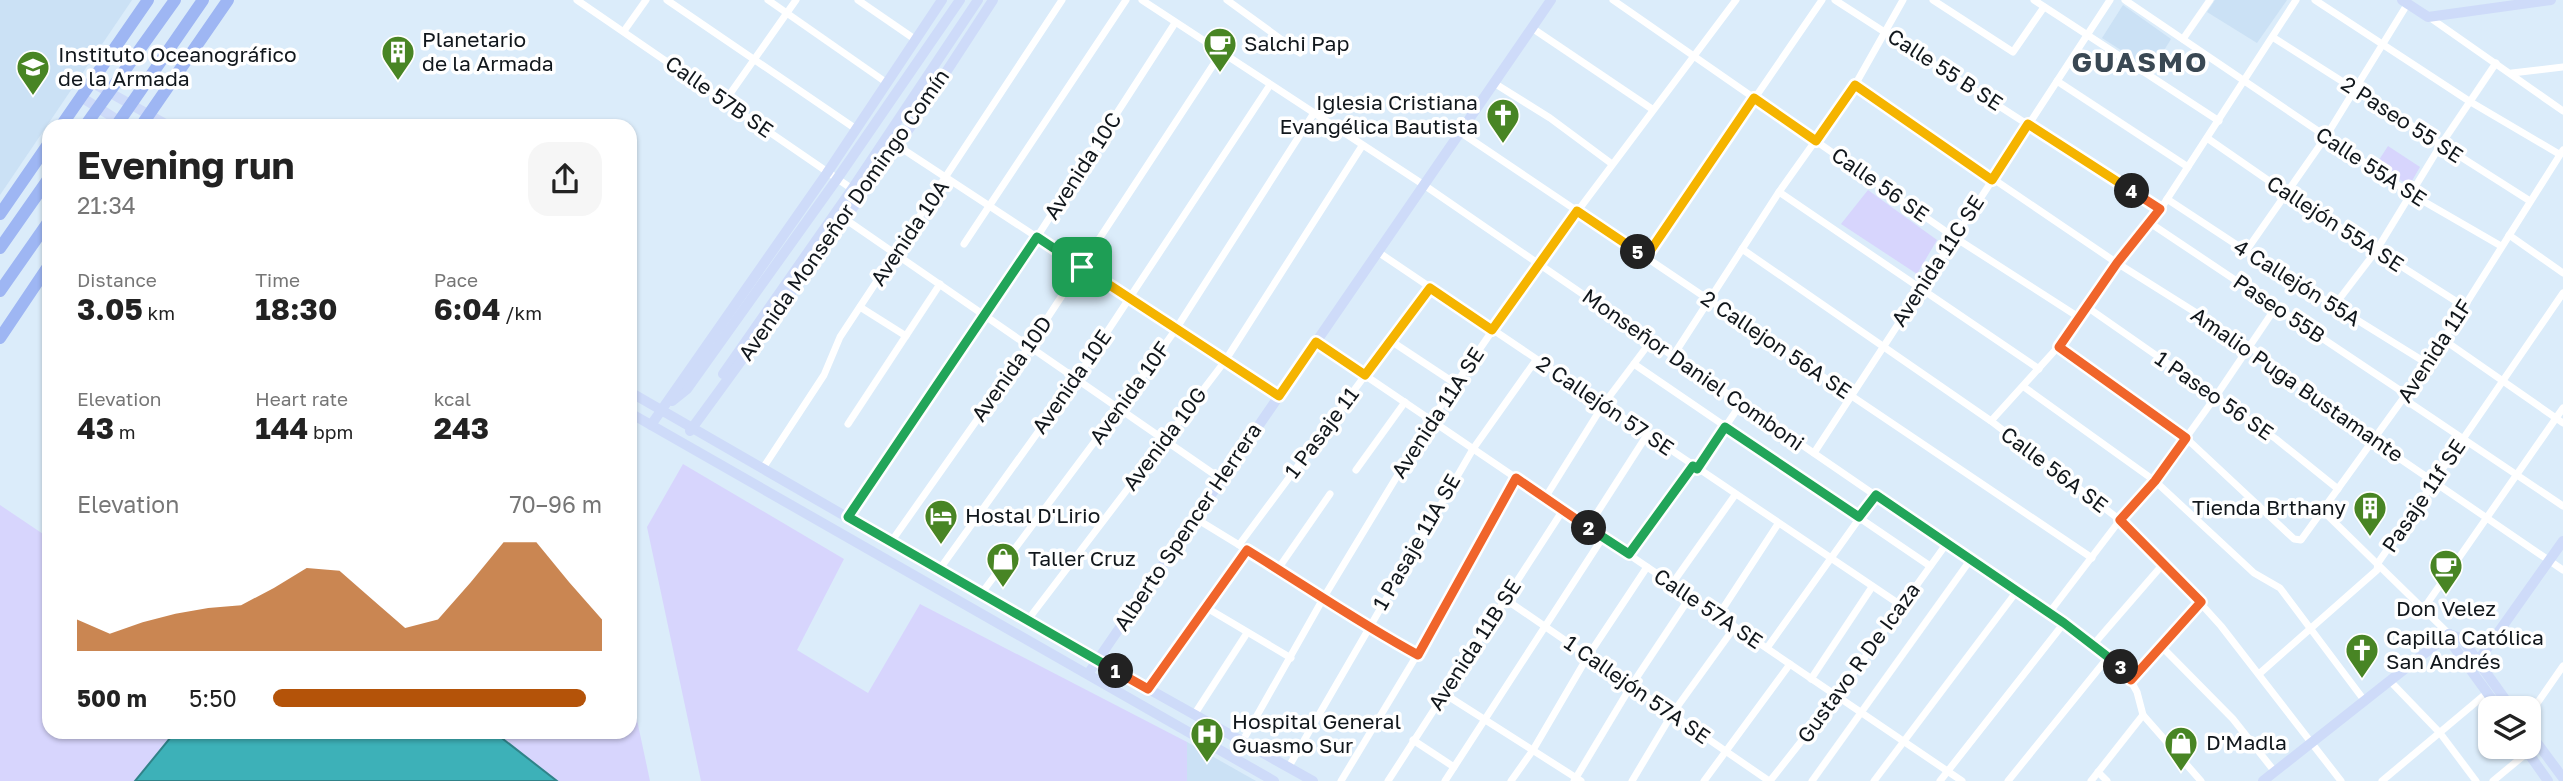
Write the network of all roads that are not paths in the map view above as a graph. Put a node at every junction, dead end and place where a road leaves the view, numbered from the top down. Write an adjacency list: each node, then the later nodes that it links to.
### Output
1 (148, 0): 56 (main road)
2 (175, 0): 62 (main road)
3 (203, 0): 67 (main road)
4 (228, 0): 77 (main road)
5 (577, 0): 40 (street, Calle 57B SE)
6 (646, 0): 40 (street)
7 (667, 0): 50 (street)
8 (768, 0): 36 (street)
9 (796, 0): 36 (street)
10 (858, 0): 45 (street)
11 (942, 0): 45 (main road, Avenida Monseñor Domingo Comín)
12 (960, 0): 92 (main road, Avenida Monseñor Domingo Comín)
13 (978, 0): 97 (main road, Avenida Monseñor Domingo Comín)
14 (993, 0): 85 (main road, Avenida Monseñor Domingo Comín)
15 (1062, 0): 93 (street, Avenida 10A)
16 (1126, 0): 103 (street)
17 (1142, 0): 38 (street, Monseñor Daniel Comboni)
18 (1551, 0): 39 (main road, Alberto Spencer Herrera)
19 (1613, 0): 49 (street, Calle 56 SE)
20 (1735, 0): 49 (street, Avenida 11A SE)
21 (1822, 0): 64 (street)
22 (1835, 0): 41 (street, Calle 55 B SE)
23 (1903, 0): 41 (street)
24 (1933, 0): 35 (street)
25 (2034, 0): 35 (street)
26 (2110, 0): 42 (street, Avenida 11C SE)
27 (2125, 0): 44 (street, Calle 55A SE)
28 (2210, 0): 44 (street)
29 (2296, 0): 43 (street)
30 (2315, 0): 46 (street)
31 (2551, 0): 34 (main road)
32 (2406, 1): 37 (main road); 46 (street)
33 (1232, 2): 48 (street)
34 (2491, 4): 37 (main road)
35 (2044, 7): 42 (street)
36 (788, 12): 50 (street); 57 (street)
37 (2428, 17): 51 (street)
38 (1175, 23): 47 (street, Monseñor Daniel Comboni); 111 (street, Avenida 10C)
39 (1532, 27): 58 (main road, Alberto Spencer Herrera); 69 (street)
40 (624, 31): 65 (street, Calle 57B SE)
41 (1885, 32): 60 (street); 79 (street, Calle 55 B SE)
42 (2087, 35): 55 (street, Avenida 11C SE); 78 (street)
43 (2274, 38): 54 (street); 61 (street, 2 Paseo 55 SE)
44 (2183, 39): 54 (street, Calle 55A SE)
45 (916, 40): 57 (main road, Avenida Monseñor Domingo Comín)
46 (2382, 45): 61 (street); 66 (street)
47 (1221, 53): 59 (street, Monseñor Daniel Comboni); 124 (street, Avenida 10D)
48 (1300, 53)
49 (1694, 57): 64 (street, Calle 56 SE); 69 (street, Avenida 11A SE)
50 (753, 60): 65 (street); 80 (street)
51 (2496, 63): 53 (street); 66 (street)
52 (2563, 67): 53 (street)
53 (2511, 73): 70 (street)
54 (2245, 80): 78 (street); 83 (street, Calle 55A SE)
55 (2057, 81): 79 (street, Avenida 11C SE); 91 (street)
56 (91, 82): 62 (main road); 63 (main road)
57 (887, 83): 80 (main road, Avenida Monseñor Domingo Comín)
58 (1494, 83): 81 (main road, Alberto Spencer Herrera); 90 (street)
59 (1270, 85): 71 (street, Monseñor Daniel Comboni); 132 (street, Avenida 10E)
60 (1855, 85): 84 (street); 94 (street, Amalio Puga Bustamante)
61 (2356, 89): 83 (street); 87 (street, 2 Paseo 55 SE)
62 (110, 92): 67 (main road); 68 (main road)
63 (81, 97): 68 (main road); 72 (main road)
64 (1754, 98): 84 (street, Calle 56 SE); 121 (street)
65 (725, 101): 92 (street, Calle 57B SE)
66 (2469, 101): 87 (street); 88 (street)
67 (131, 104): 75 (main road); 76 (main road)
68 (98, 108): 73 (main road); 74 (main road)
69 (1652, 109): 90 (street, Avenida 11A SE)
70 (2563, 111)
71 (1314, 113): 86 (street, Monseñor Daniel Comboni); 141 (street, Avenida 10F)
72 (66, 119)
73 (90, 119)
74 (114, 119)
75 (124, 119)
76 (144, 119)
77 (146, 119)
78 (2219, 121): 82 (street)
79 (2028, 124): 94 (street, Avenida 11C SE); 104 (street, Calle 55 B SE)
80 (856, 129): 92 (main road, Avenida Monseñor Domingo Comín)
81 (1460, 132): 95 (main road, Alberto Spencer Herrera); 105 (street, 2 Callejon 56A SE)
82 (2207, 138): 91 (street); 99 (street, Callejón 55A SE)
83 (2325, 138): 99 (street); 100 (street, Calle 55A SE)
84 (1816, 141): 98 (street); 112 (street, Calle 56 SE)
85 (898, 146): 93 (street); 97 (main road, Avenida Monseñor Domingo Comín)
86 (1362, 146): 95 (street, Monseñor Daniel Comboni); 155 (street, Avenida 10G)
87 (2440, 146): 100 (street); 102 (street, 2 Paseo 55 SE)
88 (2561, 152): 102 (street, Avenida 11F)
89 (42, 153): 106 (main road)
90 (1612, 164): 105 (street, Avenida 11A SE)
91 (2188, 167): 101 (street)
92 (832, 176): 97 (street, Calle 57B SE); 174 (main road, Avenida Monseñor Domingo Comín)
93 (947, 178): 103 (street); 120 (street, Avenida 10A)
94 (1992, 180): 112 (street, Avenida 11C SE); 122 (street, Amalio Puga Bustamante)
95 (1424, 185): 119 (main road, Alberto Spencer Herrera); 123 (street, Monseñor Daniel Comboni)
96 (42, 188): 115 (main road)
97 (857, 192): 107 (main road, Avenida Monseñor Domingo Comín); 182 (main road, Avenida Monseñor Domingo Comín)
98 (1779, 192): 116 (street); 129 (street)
99 (2288, 194): 117 (street); 118 (street, Callejón 55A SE)
100 (2411, 194): 114 (street, Calle 55A SE); 118 (street)
101 (2167, 198): 104 (street); 117 (street, 4 Callejón 55A)
102 (2530, 201): 110 (street, Avenida 11F)
103 (989, 206): 111 (street); 113 (street)
104 (2160, 209): 108 (street)
105 (1577, 211): 121 (street, 2 Callejon 56A SE); 123 (street, Avenida 11A SE)
106 (0, 214)
107 (845, 219): 120 (street); 182 (main road, Avenida Monseñor Domingo Comín)
108 (2150, 223): 122 (street); 137 (street, Paseo 55B)
109 (42, 231): 130 (main road)
110 (2509, 235): 114 (street, Avenida 11F); 125 (street)
111 (1037, 237): 124 (street); 139 (street, Avenida 10C)
112 (1954, 237): 129 (street, Avenida 11C SE); 140 (street, Calle 56 SE)
113 (964, 244)
114 (2501, 246): 138 (street, Avenida 11F)
115 (0, 248)
116 (1742, 249): 133 (street); 151 (street, Calle 56A SE)
117 (2246, 251): 134 (street, 4 Callejón 55A)
118 (2376, 251): 134 (street); 138 (street, Callejón 55A SE)
119 (1378, 252): 128 (street, 2 Callejón 57 SE); 148 (main road, Alberto Spencer Herrera)
120 (895, 254): 127 (street); 135 (street, Avenida 10A)
121 (1646, 257): 133 (street, 2 Callejon 56A SE)
122 (2117, 263): 136 (street); 149 (street, Amalio Puga Bustamante)
123 (1538, 264): 142 (street, Avenida 11A SE); 147 (street, Monseñor Daniel Comboni)
124 (1082, 267): 132 (street); 150 (street, Avenida 10D)
125 (2563, 273)
126 (42, 275): 144 (main road)
127 (940, 284): 139 (street); 143 (street)
128 (1430, 288): 142 (street, 2 Callejón 57 SE); 146 (street, 1 Pasaje 11)
129 (1920, 288): 151 (street, Avenida 11C SE); 158 (street)
130 (0, 291)
131 (2563, 293): 161 (street, Pasaje 11f SE)
132 (1130, 298): 141 (street); 160 (street, Avenida 10E)
133 (1709, 300): 153 (street); 164 (street, 2 Callejon 56A SE)
134 (2334, 306): 157 (street, 4 Callejón 55A)
135 (860, 307): 143 (street); 192 (street, Avenida 10A)
136 (2087, 307): 140 (street); 167 (street, 1 Paseo 56 SE)
137 (2276, 307): 149 (street); 168 (street, Paseo 55B)
138 (2465, 307): 145 (street, Avenida 11F)
139 (985, 316): 150 (street); 207 (street, Avenida 10C)
140 (2080, 318): 152 (street)
141 (1176, 329): 155 (street); 173 (street, Avenida 10F)
142 (1492, 330): 154 (street, 2 Callejón 57 SE); 162 (street, Avenida 11A SE)
143 (906, 336): 179 (street)
144 (0, 338)
145 (2444, 340): 157 (street, Avenida 11F); 161 (street)
146 (1391, 341): 159 (street, 1 Pasaje 11); 162 (street)
147 (1651, 341): 153 (street, Monseñor Daniel Comboni); 156 (street)
148 (1316, 342): 159 (street, Calle 57A SE); 166 (main road, Alberto Spencer Herrera)
149 (2249, 345): 167 (street); 187 (street, Amalio Puga Bustamante)
150 (1029, 346): 160 (street); 216 (street, Avenida 10D)
151 (1882, 347): 164 (street, Avenida 11C SE); 178 (street, Calle 56A SE)
152 (2059, 347): 158 (street); 184 (street)
153 (1674, 356): 170 (street, Monseñor Daniel Comboni)
154 (1536, 360): 171 (street, 2 Callejón 57 SE); 189 (street, 1 Pasaje 11A SE)
155 (1225, 361): 166 (street); 186 (street, Avenida 10G)
156 (1634, 364): 171 (street); 181 (street)
157 (2428, 364): 168 (street, Avenida 11F)
158 (2039, 369): 163 (street)
159 (1365, 375): 169 (street, Calle 57A SE); 218 (street, 1 Pasaje 11)
160 (1076, 379): 173 (street); 230 (street, Avenida 10E)
161 (2501, 380): 177 (street); 185 (street, Pasaje 11f SE)
162 (1456, 384): 176 (street, Avenida 11A SE)
163 (2024, 387): 178 (street); 197 (street)
164 (1851, 395): 190 (street, Avenida 11C SE); 221 (street, 2 Callejon 56A SE)
165 (637, 396): 174 (main road)
166 (1279, 396): 196 (main road, Alberto Spencer Herrera)
167 (2217, 397): 184 (street); 199 (street, 1 Paseo 56 SE)
168 (2406, 397): 185 (street, Paseo 55B); 187 (street, Avenida 11F)
169 (1405, 402): 176 (street, Calle 57A SE); 193 (street)
170 (1742, 402): 181 (street); 190 (street, Monseñor Daniel Comboni)
171 (1603, 405): 183 (street, 2 Callejón 57 SE); 203 (street)
172 (2563, 408): 177 (street)
173 (1119, 409): 186 (street); 235 (street, Avenida 10F)
174 (661, 410): 180 (main road, Avenida Monseñor Domingo Comín); 182 (main road)
175 (637, 417): 180 (main road)
176 (1431, 420): 189 (street, Calle 57A SE); 236 (street, Avenida 11A SE)
177 (2560, 420): 194 (street)
178 (1991, 421): 211 (street, Calle 56A SE)
179 (848, 424)
180 (651, 425): 188 (main road)
181 (1725, 427): 191 (street); 208 (street)
182 (692, 428): 188 (main road, Avenida Monseñor Domingo Comín); 192 (main road)
183 (1647, 435): 191 (street, 2 Callejón 57 SE); 213 (street)
184 (2186, 438): 197 (street); 206 (street, Avenida 11F)
185 (2463, 439): 194 (street, Paseo 55B); 198 (street, Pasaje 11f SE)
186 (1165, 440): 196 (street); 245 (street, Avenida 10G)
187 (2374, 441): 198 (street, Amalio Puga Bustamante); 199 (street, Avenida 11F)
188 (682, 442): 264 (main road)
189 (1473, 449): 195 (street, Calle 57A SE); 248 (street, 1 Pasaje 11A SE)
190 (1814, 453): 202 (street, Monseñor Daniel Comboni)
191 (1695, 467): 201 (street, 2 Callejón 57 SE); 220 (street)
192 (763, 468): 207 (main road)
193 (1356, 470)
194 (2516, 475): 204 (street, Paseo 55B); 209 (street)
195 (1516, 478): 203 (street, Calle 57A SE); 256 (street)
196 (1221, 480): 210 (main road, Alberto Spencer Herrera)
197 (2155, 481): 211 (street); 250 (street)
198 (2434, 481): 209 (street, Amalio Puga Bustamante); 226 (street, Pasaje 11f SE)
199 (2338, 489): 206 (street, Avenida 11F)
200 (1330, 494): 229 (street)
201 (1735, 495): 212 (street, 2 Callejón 57 SE); 232 (street)
202 (1876, 495): 208 (street); 217 (street, Monseñor Daniel Comboni)
203 (1545, 498): 205 (street, Calle 57A SE)
204 (2563, 506)
205 (1563, 510): 213 (street, Calle 57A SE); 238 (street, Avenida 11B SE)
206 (2323, 511): 226 (street)
207 (848, 517): 216 (main road)
208 (1859, 517): 222 (street); 227 (street)
209 (2487, 517): 224 (street, Amalio Puga Bustamante); 242 (street)
210 (1195, 518): 218 (street); 260 (main road, Alberto Spencer Herrera)
211 (2120, 520): 221 (street); 225 (street, Calle 56A SE)
212 (1778, 524): 222 (street, 2 Callejón 57 SE); 244 (street)
213 (1588, 527): 214 (street, Calle 57A SE)
214 (1603, 537): 220 (street, Calle 57A SE); 247 (street)
215 (2563, 541): 224 (main road)
216 (891, 542): 230 (main road)
217 (1947, 543): 223 (street, Monseñor Daniel Comboni); 227 (street, Gustavo R De Icaza)
218 (1239, 545): 219 (street)
219 (1247, 550): 229 (street); 241 (street)
220 (1629, 554): 228 (street, Calle 57A SE)
221 (2092, 558): 243 (street)
222 (1830, 559): 233 (street, 2 Callejón 57 SE); 255 (street)
223 (1971, 559): 234 (street, Monseñor Daniel Comboni); 278 (street)
224 (2549, 561): 231 (street, Amalio Puga Bustamante); 261 (main road)
225 (2164, 563): 239 (street, Calle 56A SE); 253 (street)
226 (2378, 563): 242 (street); 250 (street, Pasaje 11f SE)
227 (1930, 566): 240 (street, Gustavo R De Icaza)
228 (1647, 567): 232 (street, Calle 57A SE); 257 (street)
229 (1278, 569): 236 (street)
230 (939, 570): 235 (main road)
231 (2563, 570)
232 (1672, 584): 237 (street, Calle 57A SE)
233 (1872, 587): 240 (street, 2 Callejón 57 SE); 266 (street)
234 (2017, 591): 243 (street, Monseñor Daniel Comboni); 285 (street)
235 (981, 594): 245 (main road)
236 (1324, 597): 248 (street); 259 (street, Avenida 11A SE)
237 (1690, 597): 244 (street, Calle 57A SE); 269 (street)
238 (1505, 599): 247 (street, 1 Callejón 57A SE); 272 (street, Avenida 11B SE)
239 (2201, 602): 254 (street); 265 (street, Calle 56A SE)
240 (1902, 606): 273 (street, Gustavo R De Icaza)
241 (1206, 608): 251 (street); 270 (street)
242 (2424, 608): 252 (street)
243 (2049, 613): 246 (street, Monseñor Daniel Comboni)
244 (1718, 616): 249 (street, Calle 57A SE)
245 (1027, 621): 260 (main road)
246 (2064, 623): 253 (street, Monseñor Daniel Comboni); 295 (street)
247 (1545, 627): 257 (street, 1 Callejón 57A SE); 282 (street)
248 (1367, 628): 256 (street); 294 (street, 1 Pasaje 11A SE)
249 (1734, 628): 255 (street, Calle 57A SE); 279 (street)
250 (2311, 628): 265 (street, Pasaje 11f SE); 277 (street)
251 (1247, 633): 259 (street); 280 (street)
252 (2449, 634): 261 (main road); 268 (main road); 271 (main road)
253 (2093, 645): 258 (street, Monseñor Daniel Comboni)
254 (2162, 647): 267 (street); 297 (street)
255 (1767, 649): 262 (street, Calle 57A SE)
256 (1418, 655): 302 (street)
257 (1588, 656): 269 (street, 1 Callejón 57A SE); 289 (street)
258 (2109, 656): 267 (street, Monseñor Daniel Comboni); 313 (street)
259 (1291, 658): 286 (street, Avenida 11A SE)
260 (1097, 660): 264 (main road, Alberto Spencer Herrera); 270 (main road)
261 (2478, 662): 275 (main road)
262 (1790, 664): 266 (street, Calle 57A SE); 290 (street)
263 (2563, 666): 276 (street)
264 (1088, 674): 300 (main road)
265 (2259, 674): 287 (street, Calle 56A SE)
266 (1811, 678): 273 (street, Calle 57A SE)
267 (2131, 680): 281 (street, Monseñor Daniel Comboni)
268 (2389, 680): 277 (main road); 283 (street)
269 (1631, 686): 279 (street, 1 Callejón 57A SE); 299 (street)
270 (1148, 689): 280 (main road)
271 (2488, 692): 274 (main road); 283 (street)
272 (1443, 693): 282 (street); 284 (street, Avenida 11B SE)
273 (1837, 696): 278 (street, Calle 57A SE); 308 (street, Gustavo R De Icaza)
274 (2491, 696)
275 (2503, 696)
276 (2541, 698)
277 (2364, 700): 287 (main road)
278 (1860, 712): 285 (street, Calle 57A SE); 309 (street)
279 (1672, 714): 290 (street, 1 Callejón 57A SE); 306 (street)
280 (1194, 715): 286 (main road)
281 (2143, 715): 296 (street); 316 (street, Monseñor Daniel Comboni)
282 (1485, 721): 289 (street); 293 (street)
283 (2440, 733): 319 (street); 320 (street)
284 (1413, 740): 293 (street); 303 (street, Avenida 11B SE)
285 (1904, 741): 295 (street, Calle 57A SE); 310 (street)
286 (1242, 742): 294 (main road)
287 (2310, 743): 297 (main road); 318 (street, Calle 56A SE)
288 (2541, 748): 298 (main road)
289 (1533, 750): 299 (street); 305 (street)
290 (1726, 751): 307 (street); 308 (street, 1 Callejón 57A SE)
291 (2516, 759): 321 (street)
292 (2533, 759): 322 (main road)
293 (1454, 766): 304 (street)
294 (1287, 768): 301 (main road)
295 (1948, 771): 311 (street); 312 (street, Calle 57A SE)
296 (2098, 772): 314 (street); 315 (street)
297 (2275, 772): 317 (main road)
298 (2563, 778)
299 (1577, 780)
300 (1274, 781)
301 (1313, 781)
302 (1341, 781)
303 (1388, 781)
304 (1445, 781)
305 (1511, 781)
306 (1632, 781)
307 (1704, 781)
308 (1770, 781)
309 (1812, 781)
310 (1874, 781)
311 (1940, 781)
312 (1962, 781)
313 (2008, 781)
314 (2091, 781)
315 (2108, 781)
316 (2201, 781)
317 (2263, 781)
318 (2341, 781)
319 (2382, 781)
320 (2476, 781)
321 (2493, 781)
322 (2549, 781)

